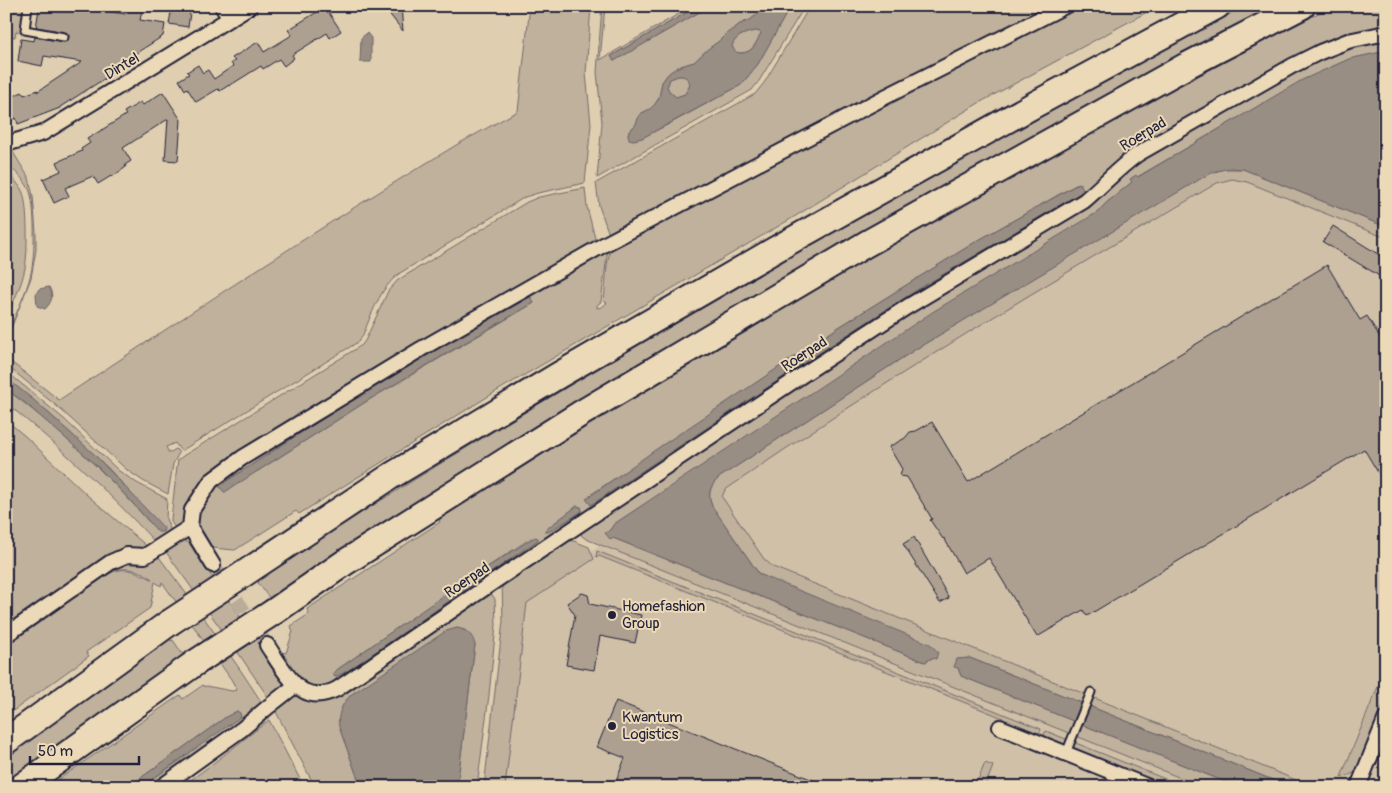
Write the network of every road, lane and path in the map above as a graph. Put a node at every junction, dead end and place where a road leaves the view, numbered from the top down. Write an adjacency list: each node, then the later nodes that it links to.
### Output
1 (28, 6): 9 (lane)
2 (222, 6): 7 (street)
3 (250, 6): 7 (street, Dintel)
4 (1065, 6): 11 (street)
5 (1217, 6): 19 (highway, bridge)
6 (1302, 6): 21 (highway, bridge)
7 (230, 19): 10 (street, Dintel)
8 (1386, 32): 15 (street, Roerpad)
9 (64, 37)
10 (6, 144)
11 (190, 526): 12 (street); 13 (street)
12 (213, 565)
13 (6, 635)
14 (267, 645): 15 (street, Roerpad)
15 (296, 685): 22 (street)
16 (1091, 692): 20 (lane)
17 (1386, 718): 24 (street)
18 (1000, 727): 20 (street)
19 (6, 742)
20 (1066, 753): 23 (street)
21 (22, 787)
22 (161, 787)
23 (1149, 787)
24 (1358, 787)

